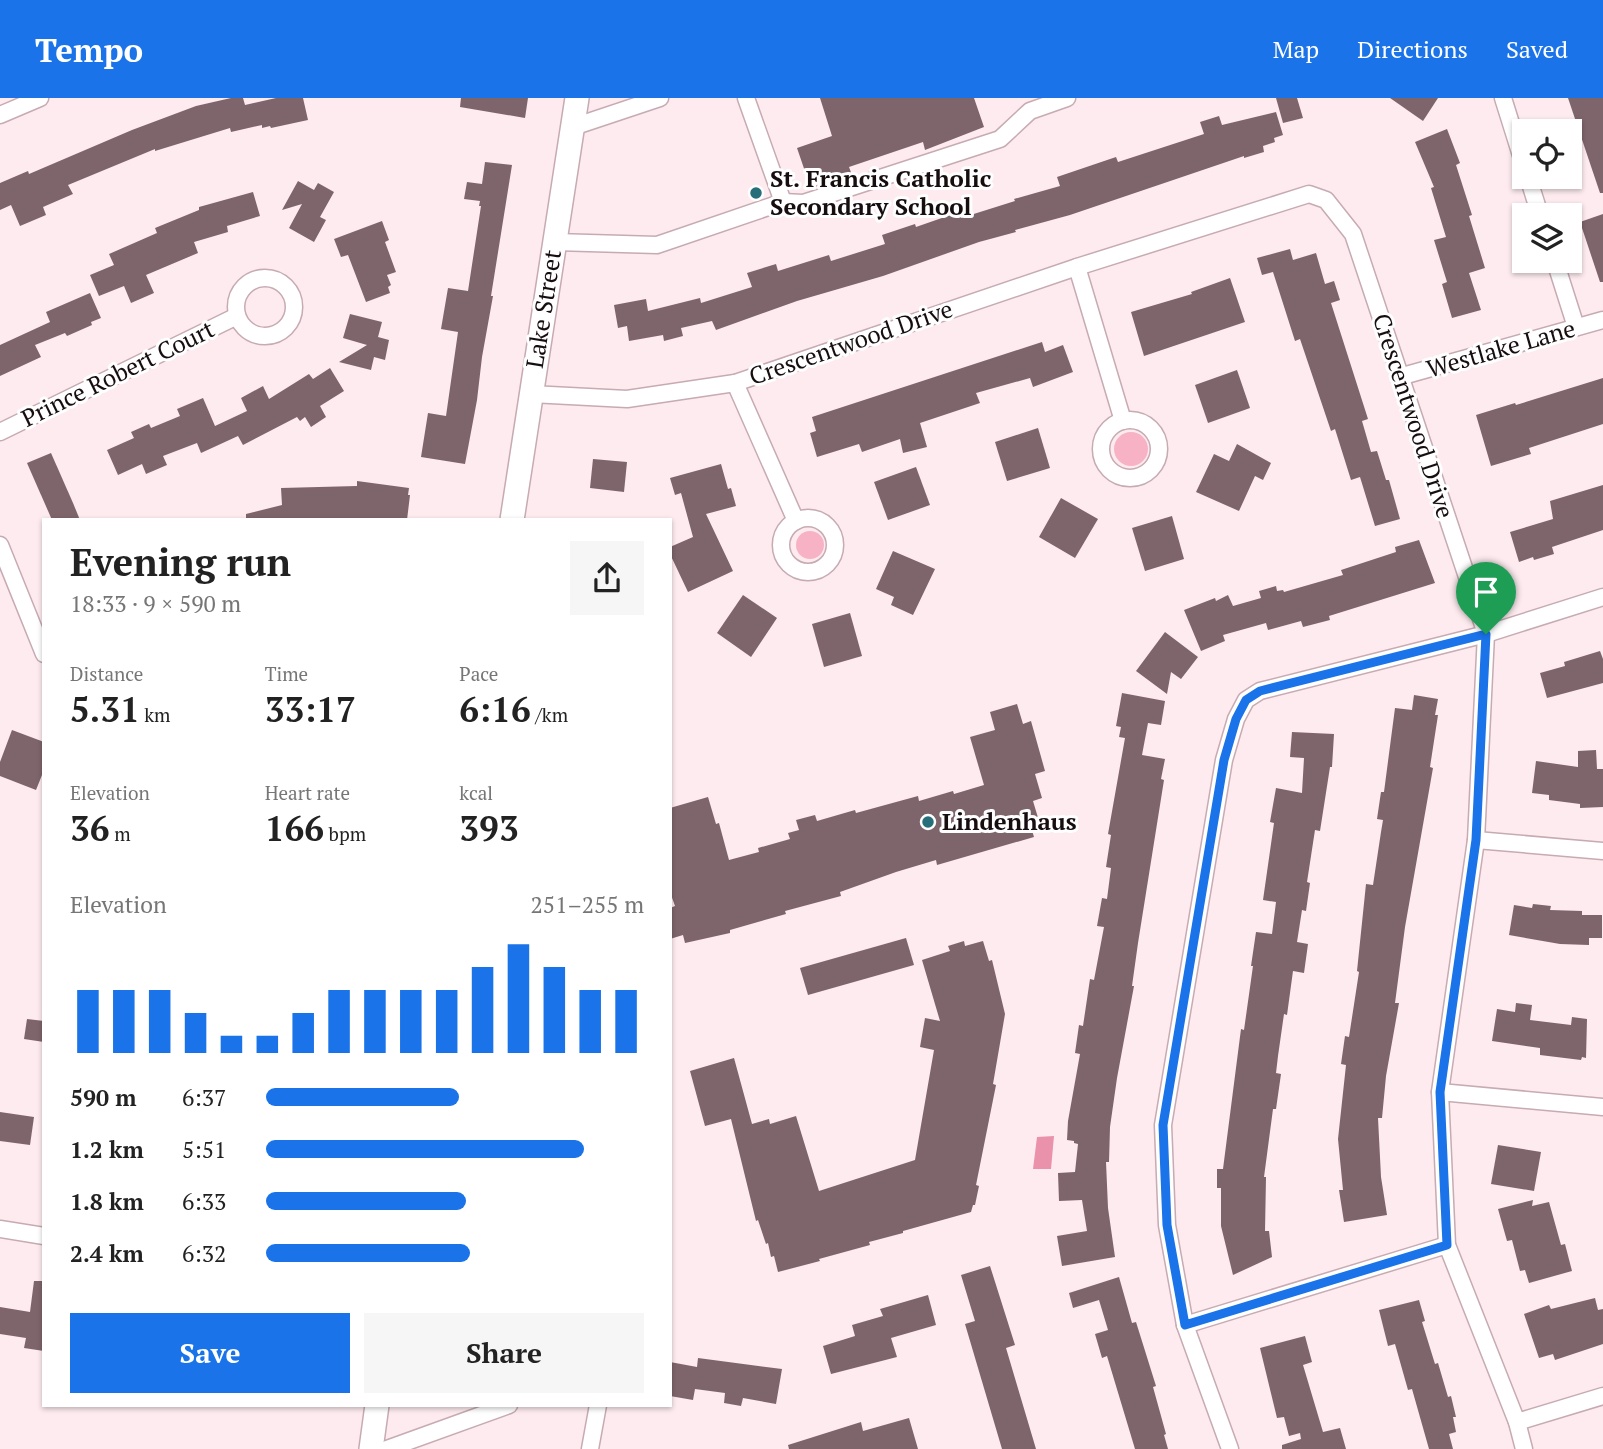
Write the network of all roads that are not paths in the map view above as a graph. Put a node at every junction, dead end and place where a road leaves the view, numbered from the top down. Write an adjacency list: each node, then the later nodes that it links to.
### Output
1 (40, 98): 8 (street)
2 (577, 98): 9 (main road, Lake Street)
3 (660, 98): 9 (street)
4 (746, 98): 11 (street)
5 (1067, 98): 7 (street)
6 (1503, 98): 10 (street)
7 (1032, 104): 11 (street)
8 (0, 115)
9 (573, 127): 12 (main road, Lake Street)
10 (1512, 127)
11 (783, 202): 12 (street)
12 (555, 242): 20 (main road, Lake Street)
13 (1077, 267): 18 (street, Crescentwood Drive); 19 (street, Crescentwood Drive); 21 (street)
14 (1559, 273): 17 (street)
15 (237, 316): 22 (street, Prince Robert Court)
16 (1603, 320): 17 (street, Westlake Lane)
17 (1576, 327): 18 (street, Westlake Lane)
18 (1399, 377): 27 (street, Crescentwood Drive)
19 (736, 383): 20 (street, Crescentwood Drive); 24 (street)
20 (531, 394): 23 (main road, Lake Street)
21 (1123, 421)
22 (0, 432)
23 (512, 518)
24 (796, 521)
25 (0, 545): 28 (street)
26 (1603, 597): 27 (street)
27 (1486, 634): 29 (street, Crescentwood Drive); 38 (street)
28 (42, 649)
29 (1476, 840): 30 (street); 31 (street, Crescentwood Drive)
30 (1603, 851)
31 (1440, 1092): 32 (street); 37 (street, Crescentwood Drive)
32 (1603, 1107)
33 (0, 1214): 34 (street)
34 (0, 1219)
35 (0, 1229): 36 (street)
36 (42, 1236)
37 (1447, 1245): 38 (street); 43 (street, Crescentwood Drive)
38 (1185, 1325): 47 (street)
39 (1603, 1396): 43 (street)
40 (377, 1407): 44 (main road)
41 (503, 1407): 45 (street)
42 (598, 1407): 46 (street)
43 (1517, 1422): 48 (street, Crescentwood Drive)
44 (372, 1449)
45 (387, 1449)
46 (590, 1449)
47 (1230, 1449)
48 (1524, 1449)

